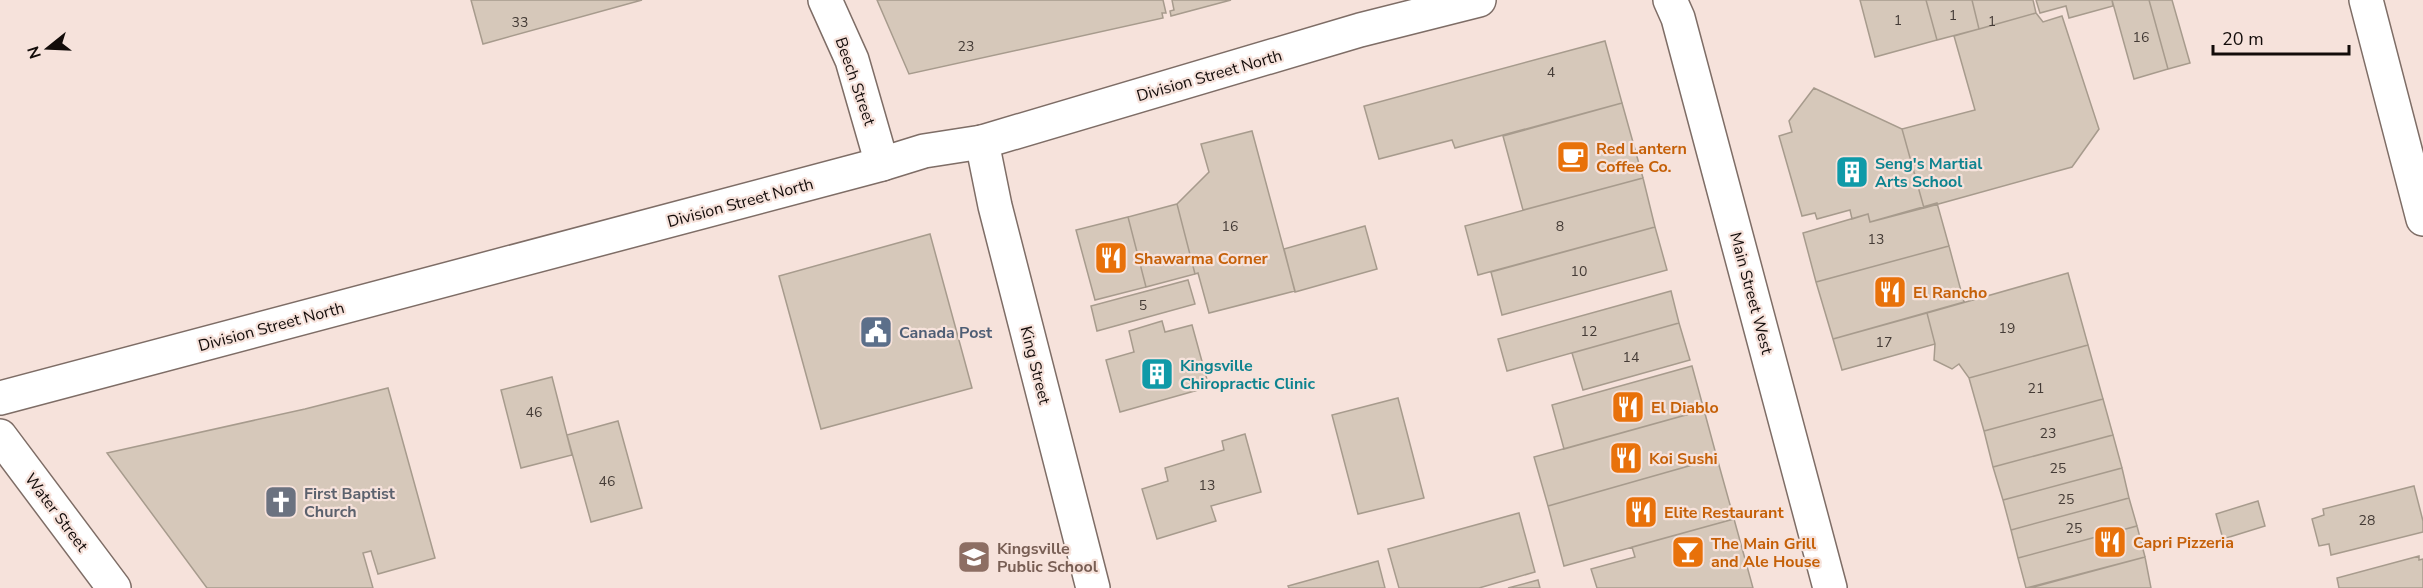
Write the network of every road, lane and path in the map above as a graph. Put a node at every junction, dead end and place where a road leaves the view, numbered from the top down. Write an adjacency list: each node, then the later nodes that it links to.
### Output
1 (825, 0): 6 (main road, Beech Street)
2 (1479, 0): 5 (main road, Division Street North)
3 (1670, 0): 12 (main road, Main Street West)
4 (2366, 0): 7 (main road)
5 (982, 142): 6 (main road, Division Street North); 11 (main road, King Street)
6 (882, 164): 8 (main road, Division Street North)
7 (2423, 219)
8 (0, 398)
9 (0, 436): 10 (main road, Water Street)
10 (114, 588)
11 (1094, 588)
12 (1830, 588)

